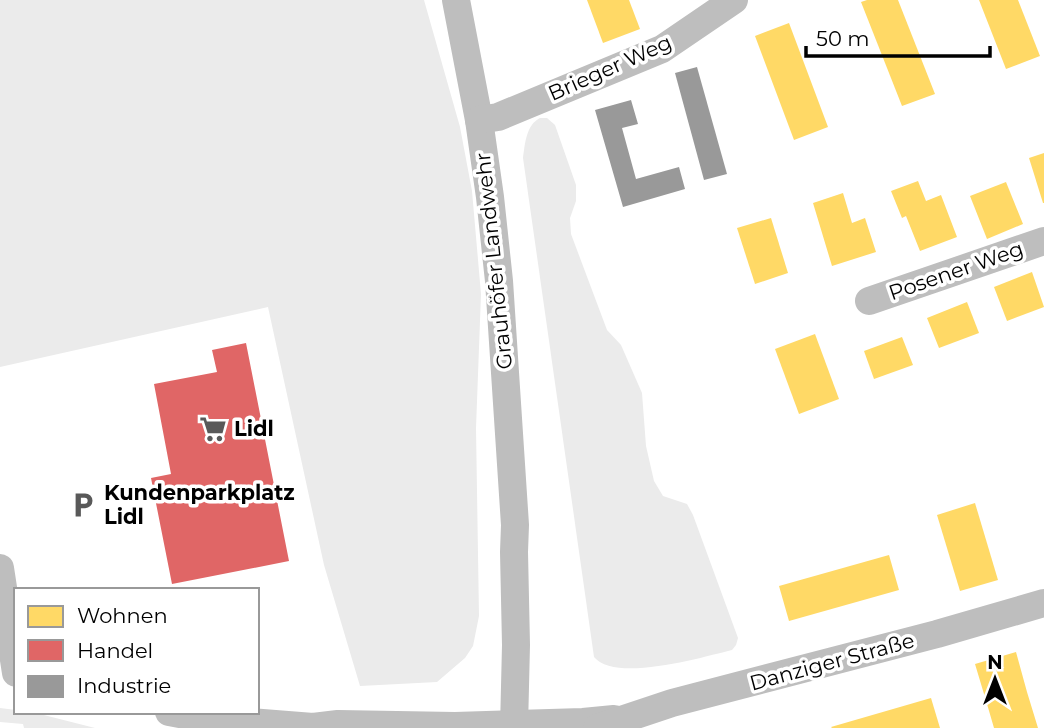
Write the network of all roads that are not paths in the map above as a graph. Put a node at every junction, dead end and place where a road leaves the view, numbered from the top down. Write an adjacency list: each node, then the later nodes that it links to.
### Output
1 (456, 0): 3 (street, Grauhöfer Landwehr)
2 (734, 0): 3 (street, Brieger Weg)
3 (479, 120): 11 (street, Grauhöfer Landwehr)
4 (1044, 241): 5 (street, Posener Weg)
5 (869, 302)
6 (0, 568): 8 (street)
7 (1044, 603): 10 (street, Danziger Straße)
8 (14, 662)
9 (180, 714): 12 (street, Danziger Straße)
10 (608, 723): 11 (street, Danziger Straße)
11 (519, 726): 12 (street, Danziger Straße)
12 (314, 727)

